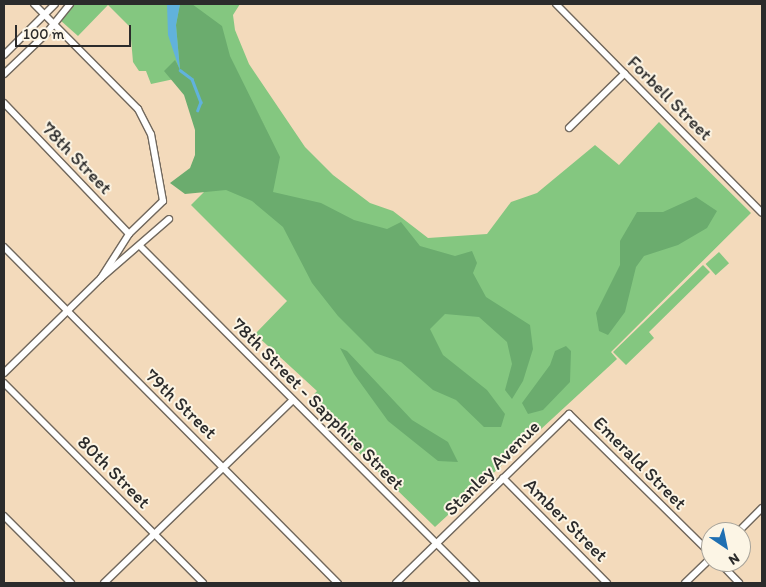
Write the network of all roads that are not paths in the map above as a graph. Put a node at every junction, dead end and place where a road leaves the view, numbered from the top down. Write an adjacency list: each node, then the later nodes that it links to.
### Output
1 (34, 4): 5 (street)
2 (55, 4): 5 (street)
3 (70, 4): 6 (street)
4 (556, 4): 8 (street, Forbell Street)
5 (45, 14): 6 (street); 7 (street)
6 (54, 24): 9 (street); 14 (street)
7 (4, 55)
8 (624, 73): 11 (street); 12 (street, Forbell Street)
9 (4, 74)
10 (4, 103): 14 (street, 78th Street)
11 (569, 128)
12 (762, 213)
13 (169, 218): 15 (street)
14 (129, 234): 17 (street)
15 (140, 246): 17 (street); 21 (street, 78th Street - Sapphire Street)
16 (4, 247): 18 (street, 79th Street)
17 (101, 278): 18 (street)
18 (66, 312): 19 (street); 23 (street, 79th Street)
19 (4, 373)
20 (4, 383): 28 (street, 80th Street)
21 (293, 400): 23 (street); 29 (street, 78th Street - Sapphire Street)
22 (569, 414): 24 (street, Stanley Avenue); 30 (street, Emerald Street)
23 (224, 468): 28 (street); 36 (street, 79th Street)
24 (503, 478): 29 (street, Stanley Avenue); 39 (street, Amber Street)
25 (762, 508): 27 (street)
26 (4, 516): 33 (street)
27 (748, 522)
28 (154, 534): 34 (street); 35 (street, 80th Street)
29 (437, 544): 37 (street, Stanley Avenue); 38 (street, 78th Street - Sapphire Street)
30 (701, 544)
31 (701, 568): 40 (street)
32 (729, 572): 41 (street)
33 (71, 583)
34 (104, 583)
35 (203, 583)
36 (338, 583)
37 (396, 583)
38 (476, 583)
39 (607, 583)
40 (685, 583)
41 (739, 583)

